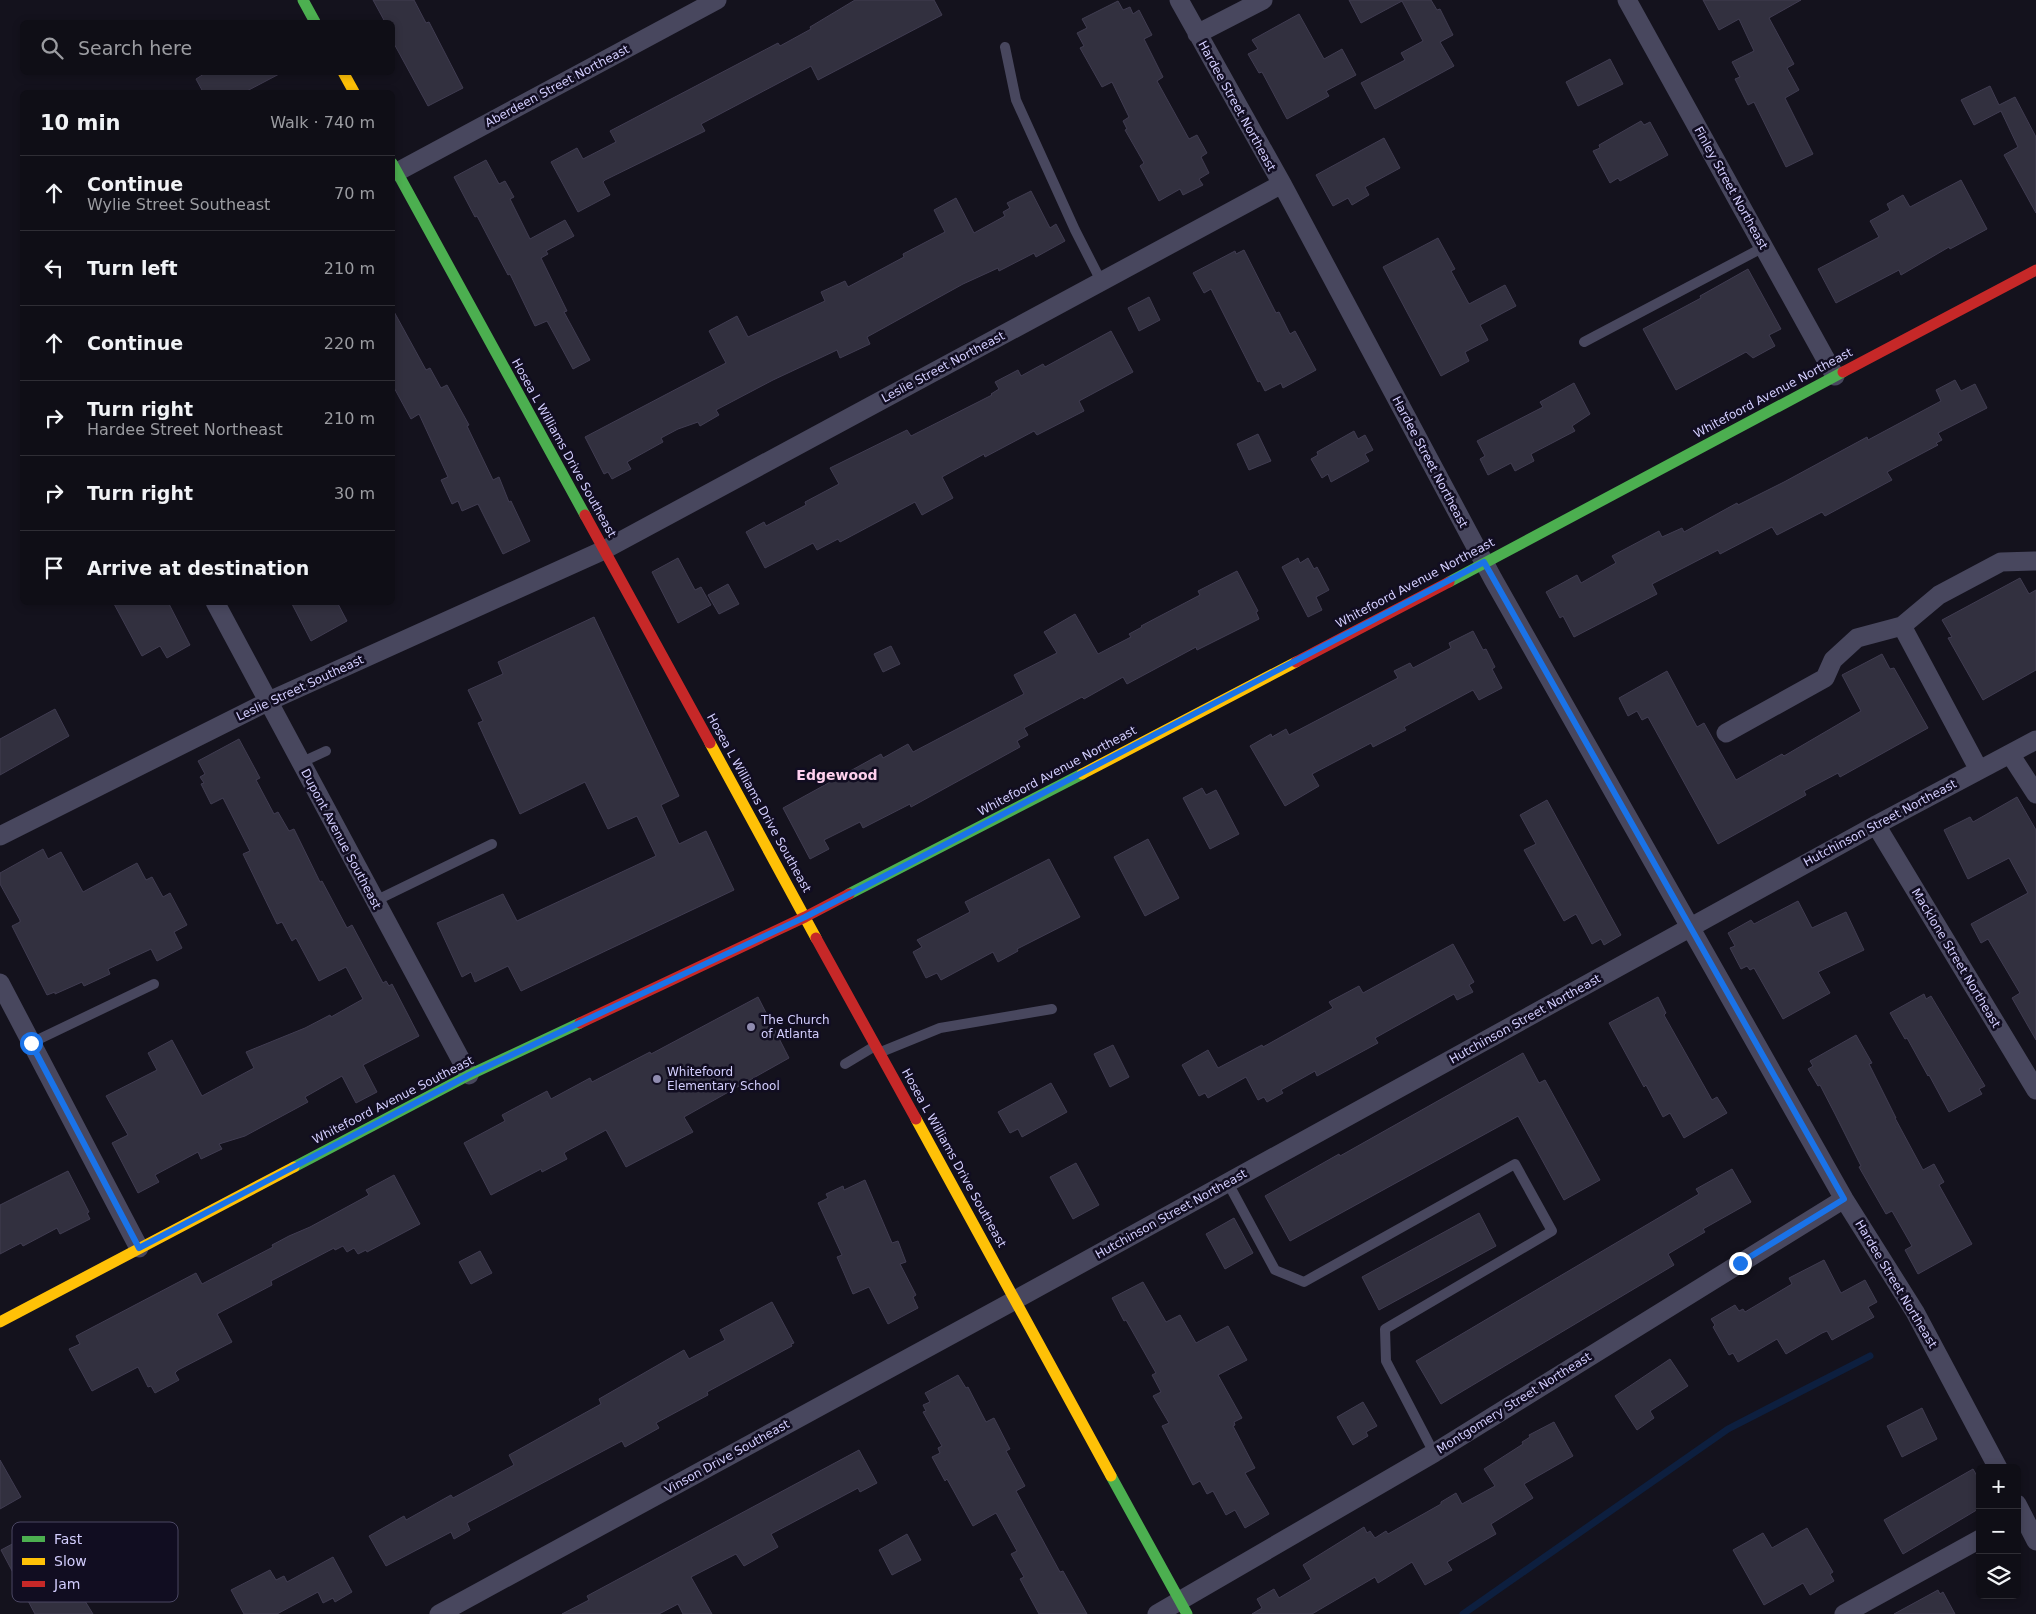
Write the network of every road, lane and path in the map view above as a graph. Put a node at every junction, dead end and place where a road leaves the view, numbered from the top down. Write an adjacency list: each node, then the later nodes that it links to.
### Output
1 (303, 0): 6 (street)
2 (717, 0): 11 (street, Aberdeen Street Northeast)
3 (1179, 0): 7 (street, Hardee Street Northeast)
4 (1263, 0): 7 (street)
5 (1627, 0): 13 (street, Finley Street Northeast)
6 (314, 20)
7 (1197, 34): 12 (street, Hardee Street Northeast)
8 (1005, 47): 15 (lane)
9 (345, 75): 10 (street)
10 (353, 90)
11 (395, 168): 18 (street, Hosea L Williams Drive Southeast)
12 (1282, 184): 15 (street, Leslie Street Northeast); 20 (street, Hardee Street Northeast)
13 (1764, 247): 16 (lane); 17 (street, Finley Street Northeast)
14 (2036, 270): 17 (street, Whitefoord Avenue Northeast)
15 (1101, 281): 18 (street, Leslie Street Northeast)
16 (1584, 342)
17 (1835, 376): 20 (street, Whitefoord Avenue Northeast)
18 (604, 550): 23 (street, Leslie Street Southeast); 35 (street, Hosea L Williams Drive Southeast)
19 (2036, 560): 22 (street)
20 (1484, 562): 35 (street, Whitefoord Avenue Northeast); 36 (street, Hardee Street Northeast)
21 (217, 605): 23 (street, Dupont Avenue Southeast)
22 (1902, 626): 24 (street); 29 (street)
23 (267, 702): 28 (street, Dupont Avenue Southeast); 32 (street, Leslie Street Southeast)
24 (1726, 733)
25 (2036, 740): 27 (street, Hutchinson Street Northeast)
26 (326, 751): 28 (lane)
27 (2010, 754): 29 (street, Hutchinson Street Northeast); 30 (street)
28 (300, 763): 34 (street, Dupont Avenue Southeast)
29 (1979, 770): 31 (street, Hutchinson Street Northeast)
30 (2036, 794)
31 (1876, 825): 36 (street, Hutchinson Street Northeast); 44 (street, Macklone Street Northeast)
32 (0, 836)
33 (492, 844): 34 (lane)
34 (375, 901): 43 (street, Dupont Avenue Southeast)
35 (805, 917): 41 (street, Hosea L Williams Drive Southeast); 43 (street, Whitefoord Avenue Southeast)
36 (1691, 927): 45 (street, Hutchinson Street Northeast); 46 (street, Hardee Street Northeast)
37 (0, 983): 40 (street)
38 (154, 984): 40 (lane)
39 (1052, 1009): 41 (lane)
40 (31, 1043): 47 (street)
41 (878, 1049): 42 (lane); 48 (street, Hosea L Williams Drive Southeast)
42 (846, 1064)
43 (469, 1075): 47 (street, Whitefoord Avenue Southeast)
44 (2036, 1090)
45 (1228, 1183): 48 (street, Hutchinson Street Northeast); 50 (lane)
46 (1844, 1199): 50 (street, Montgomery Street Northeast); 51 (street, Hardee Street Northeast)
47 (139, 1248): 49 (street, Whitefoord Avenue Southeast)
48 (1016, 1300): 55 (street, Hosea L Williams Drive Southeast); 56 (street, Vinson Drive Southeast)
49 (0, 1322)
50 (1434, 1453): 55 (street, Montgomery Street Northeast)
51 (1996, 1464)
52 (2023, 1511): 54 (street)
53 (1976, 1541): 58 (street)
54 (2036, 1541)
55 (1184, 1607): 57 (street, Montgomery Street Northeast)
56 (439, 1614)
57 (1157, 1614)
58 (1844, 1614)

